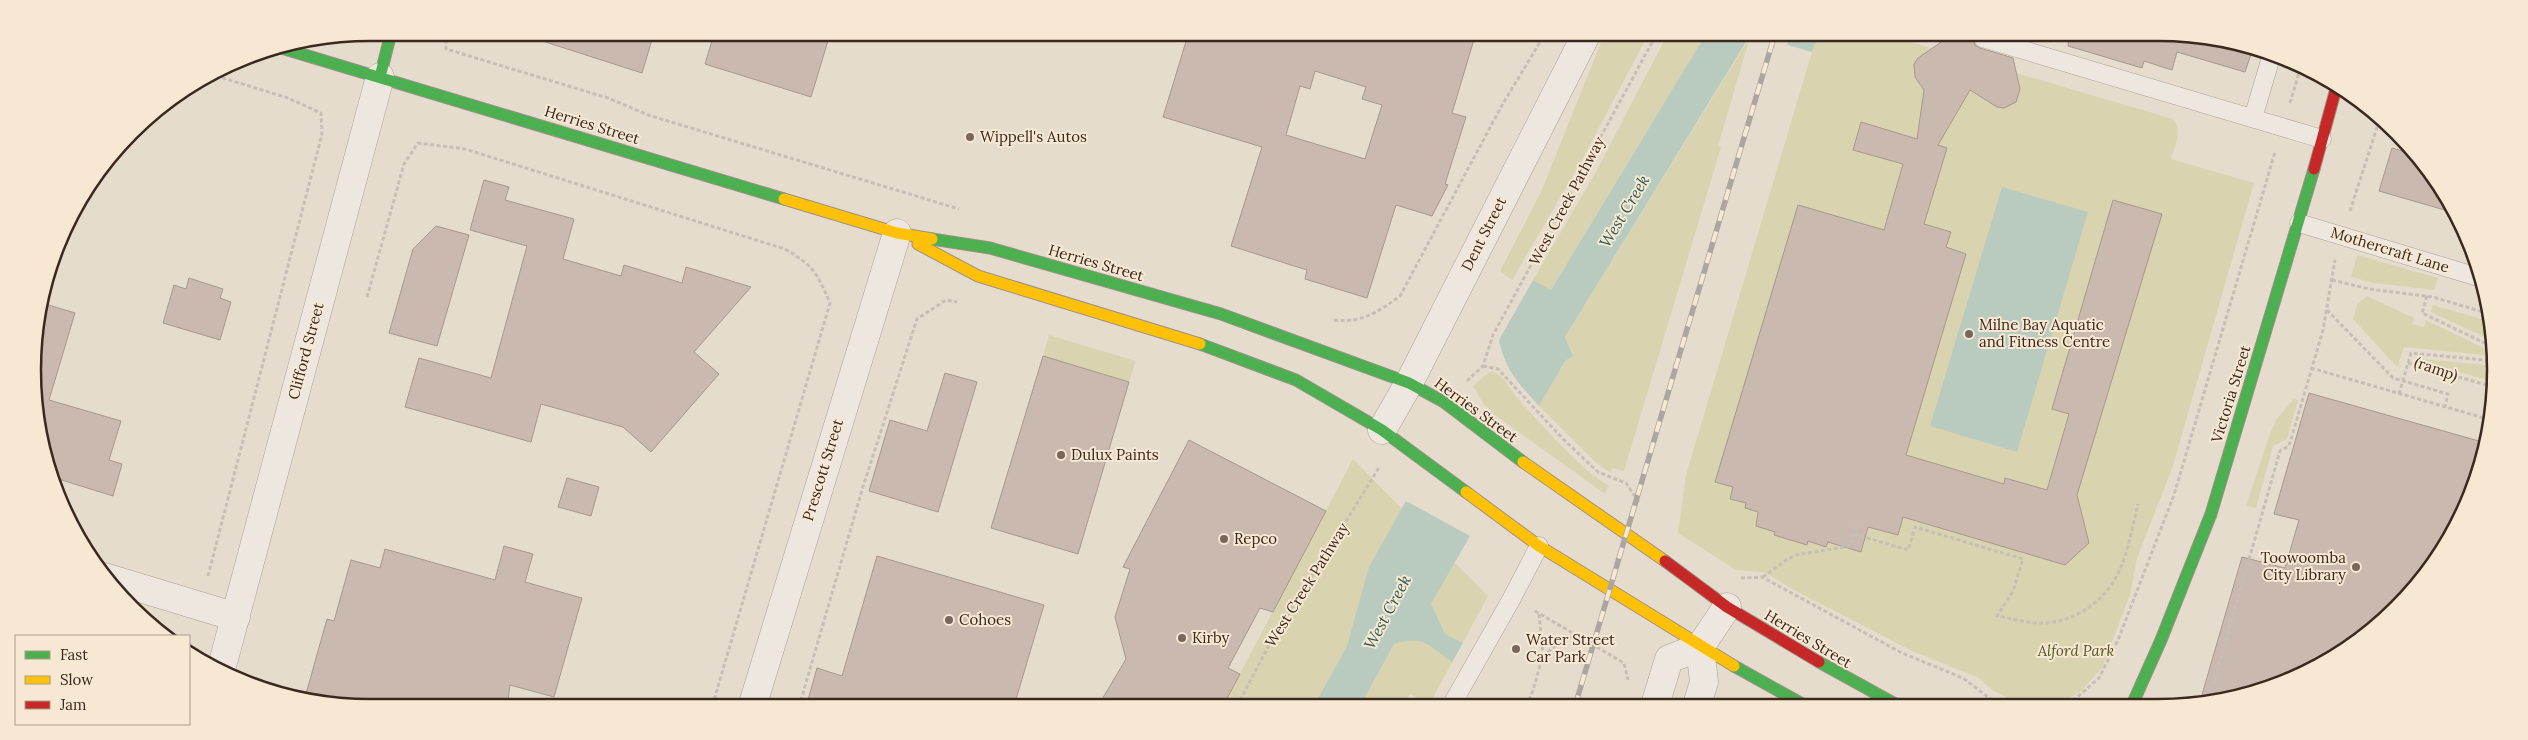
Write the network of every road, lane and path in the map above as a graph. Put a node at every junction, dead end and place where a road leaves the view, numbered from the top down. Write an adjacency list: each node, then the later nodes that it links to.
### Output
1 (389, 41): 11 (main road, Clifford Street)
2 (446, 41): 17 (path)
3 (1541, 41): 28 (path)
4 (1583, 41): 34 (street, Dent Street)
5 (1653, 41): 41 (path, West Creek Pathway)
6 (1993, 41): 13 (lane)
7 (291, 51): 11 (main road, Herries Street)
8 (2270, 61): 13 (lane)
9 (2299, 73): 15 (path)
10 (221, 77): 49 (path)
11 (380, 77): 19 (main road, Herries Street); 52 (street, Clifford Street)
12 (2335, 93): 16 (main road, Victoria Street)
13 (2253, 118): 15 (lane)
14 (2378, 126): 20 (path)
15 (2283, 127): 16 (lane); 69 (path)
16 (2322, 138): 18 (main road, Victoria Street)
17 (966, 211)
18 (2299, 223): 20 (lane, Mothercraft Lane); 70 (main road, Victoria Street)
19 (897, 233): 34 (main road, Herries Street); 39 (main road, Herries Street); 59 (street, Prescott Street)
20 (2344, 236): 21 (lane, Mothercraft Lane); 22 (path)
21 (2473, 275)
22 (2332, 280): 23 (path); 26 (path)
23 (2427, 296): 27 (path); 29 (path)
24 (367, 297): 58 (path)
25 (946, 300): 60 (path)
26 (2327, 309): 32 (path); 33 (path)
27 (2481, 311)
28 (1324, 320)
29 (2486, 343)
30 (2487, 360): 31 (path, (ramp))
31 (2408, 363): 33 (path); 35 (path, (ramp))
32 (2311, 368): 36 (path); 57 (path)
33 (2403, 381): 36 (path); 37 (path)
34 (1409, 382): 39 (street, Dent Street); 50 (main road, Herries Street)
35 (2486, 385)
36 (2400, 394): 37 (path)
37 (2445, 407): 38 (path)
38 (2483, 418)
39 (1382, 430): 45 (main road, Herries Street)
40 (1380, 466): 61 (path, West Creek Pathway)
41 (1641, 504)
42 (2138, 504): 44 (path)
43 (1857, 524): 44 (path)
44 (1854, 534): 46 (path)
45 (1539, 546): 54 (main road, Herries Street); 62 (lane)
46 (1762, 577): 47 (path); 68 (path)
47 (1738, 578)
48 (118, 581): 49 (street)
49 (200, 606): 52 (street)
50 (1727, 607): 54 (street); 67 (main road, Herries Street)
51 (1539, 614): 55 (path)
52 (236, 617): 56 (street, Clifford Street)
53 (1575, 635): 55 (path)
54 (1700, 648): 64 (street); 65 (street); 66 (main road, Herries Street)
55 (1543, 656): 63 (path)
56 (223, 664)
57 (2211, 694)
58 (714, 699)
59 (754, 699)
60 (801, 699)
61 (1241, 699)
62 (1455, 699)
63 (1528, 699)
64 (1657, 699)
65 (1699, 699)
66 (1793, 699)
67 (1886, 699)
68 (1990, 699)
69 (2075, 699)
70 (2135, 699)

